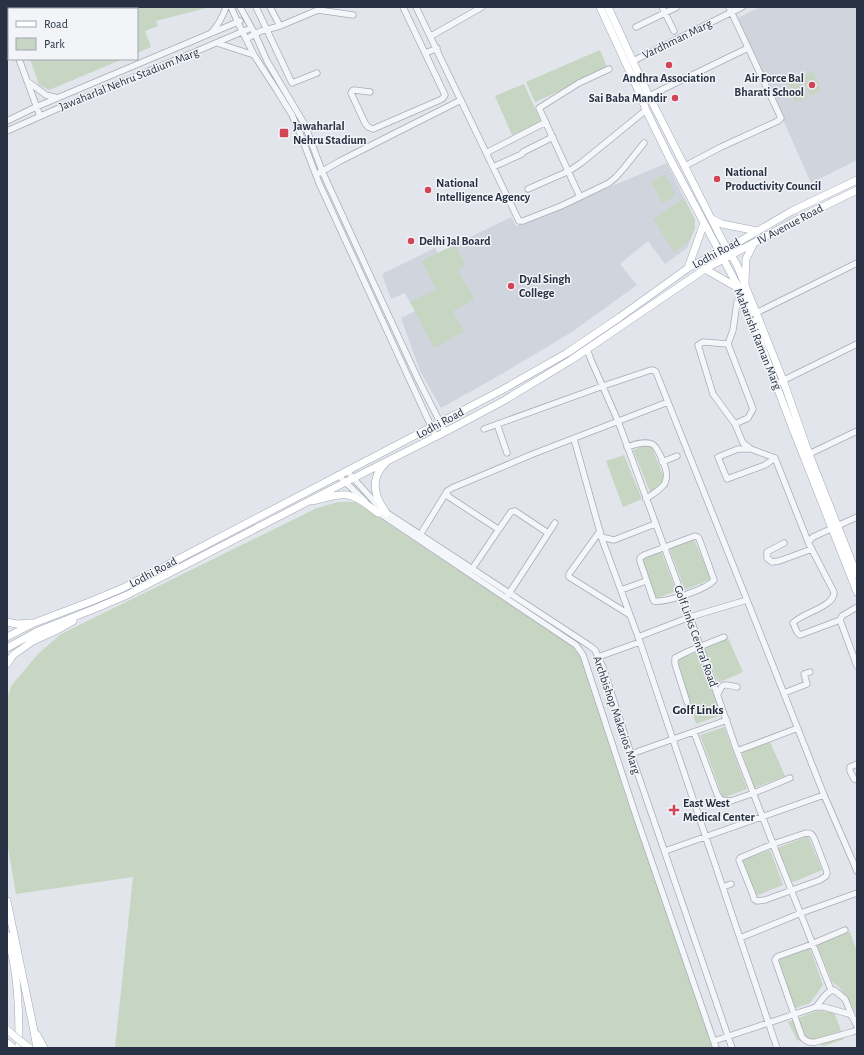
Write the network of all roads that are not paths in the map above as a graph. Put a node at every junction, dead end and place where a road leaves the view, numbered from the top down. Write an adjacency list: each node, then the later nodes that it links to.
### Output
1 (226, 7): 26 (street)
2 (231, 7): 19 (street)
3 (240, 7): 18 (street)
4 (256, 7): 23 (street)
5 (270, 7): 20 (street)
6 (403, 7): 33 (street)
7 (416, 7): 28 (street)
8 (482, 7): 28 (street)
9 (600, 7): 45 (main road, Maharishi Raman Marg)
10 (608, 7): 36 (main road, Maharishi Raman Marg)
11 (662, 7): 16 (street)
12 (677, 7): 16 (street)
13 (742, 7): 15 (street, Vardhman Marg)
14 (317, 9): 17 (street); 20 (street)
15 (730, 10): 32 (street); 36 (street, Vardhman Marg)
16 (664, 13): 21 (street); 24 (street)
17 (353, 15)
18 (246, 18): 19 (street, Jawaharlal Nehru Stadium Marg); 22 (street)
19 (238, 23): 25 (street); 26 (street, Jawaharlal Nehru Stadium Marg)
20 (280, 26): 23 (street)
21 (636, 27)
22 (251, 28): 25 (street, Jawaharlal Nehru Stadium Marg); 27 (street)
23 (267, 29): 27 (street); 38 (street)
24 (674, 30)
25 (243, 32): 29 (street); 30 (street, Jawaharlal Nehru Stadium Marg)
26 (210, 34): 42 (street, Jawaharlal Nehru Stadium Marg)
27 (254, 34): 29 (street); 55 (street)
28 (431, 36): 31 (street)
29 (246, 39): 34 (street)
30 (217, 43): 34 (street); 46 (street, Jawaharlal Nehru Stadium Marg)
31 (437, 48): 33 (street); 43 (street)
32 (748, 48): 41 (street); 53 (street)
33 (426, 53): 40 (street)
34 (254, 55): 57 (street)
35 (19, 60): 39 (street)
36 (633, 61): 41 (main road, Maharishi Raman Marg)
37 (609, 69): 48 (street)
38 (317, 73)
39 (27, 81): 42 (street); 44 (street)
40 (370, 92)
41 (649, 96): 53 (main road, Maharishi Raman Marg)
42 (58, 98): 44 (street, Jawaharlal Nehru Stadium Marg)
43 (461, 100): 52 (street); 55 (street)
44 (36, 107): 46 (street); 47 (street, Jawaharlal Nehru Stadium Marg)
45 (646, 110): 56 (street); 63 (main road, Maharishi Raman Marg)
46 (40, 116): 49 (street, Jawaharlal Nehru Stadium Marg)
47 (7, 120)
48 (546, 122): 50 (street); 52 (street)
49 (7, 131)
50 (553, 137): 54 (street); 56 (street)
51 (644, 143): 61 (street)
52 (486, 154): 54 (street)
53 (685, 166): 62 (main road, Maharishi Raman Marg)
54 (493, 168): 61 (street)
55 (322, 171): 57 (street); 82 (street)
56 (568, 171): 59 (street); 61 (street)
57 (316, 175): 85 (street)
58 (857, 180): 64 (main road, Lodhi Road)
59 (528, 189)
60 (857, 190): 65 (main road, IV Avenue Road)
61 (580, 197)
62 (712, 219): 64 (main road); 66 (main road, Maharishi Raman Marg)
63 (704, 224): 67 (main road, Maharishi Raman Marg); 71 (main road)
64 (757, 231): 66 (main road, Lodhi Road)
65 (754, 243): 68 (main road, IV Avenue Road); 73 (main road)
66 (727, 247): 67 (main road, Lodhi Road); 68 (main road, Maharishi Raman Marg)
67 (719, 252): 69 (main road, Maharishi Raman Marg); 71 (main road, Lodhi Road)
68 (732, 255): 69 (main road, IV Avenue Road); 73 (main road, Maharishi Raman Marg)
69 (723, 259): 72 (main road, Lodhi Road); 73 (main road, Maharishi Raman Marg)
70 (857, 263): 74 (street)
71 (688, 268): 82 (main road, Lodhi Road)
72 (705, 269): 73 (main road); 77 (main road, Lodhi Road)
73 (742, 289): 74 (main road, Maharishi Raman Marg); 75 (street); 78 (main road, Maharishi Raman Marg)
74 (756, 313): 78 (main road, Maharishi Raman Marg)
75 (728, 344): 84 (street); 84 (street)
76 (857, 344): 78 (street)
77 (588, 349): 79 (street, Golf Links Central Road); 88 (main road, Lodhi Road)
78 (779, 382): 94 (main road, Maharishi Raman Marg)
79 (603, 386): 80 (street); 81 (street, Golf Links Central Road); 83 (street)
80 (668, 402): 81 (street); 126 (street)
81 (618, 421): 90 (street); 91 (street, Golf Links Central Road)
82 (441, 423): 85 (main road, Lodhi Road); 88 (street)
83 (497, 424): 86 (street); 93 (street)
84 (735, 424): 92 (street)
85 (432, 428): 89 (street); 99 (main road, Lodhi Road)
86 (484, 428)
87 (857, 431): 94 (street)
88 (445, 432): 89 (main road, Lodhi Road)
89 (436, 437): 97 (main road, Lodhi Road)
90 (574, 439): 103 (street); 114 (street)
91 (627, 447): 98 (street); 104 (street, Golf Links Central Road)
92 (751, 449): 96 (street); 96 (street)
93 (507, 454)
94 (806, 455): 111 (main road, Maharishi Raman Marg)
95 (677, 456): 98 (street)
96 (775, 458): 117 (street)
97 (389, 460): 101 (main road, Lodhi Road); 106 (main road)
98 (662, 462): 104 (street)
99 (347, 470): 100 (main road, Lodhi Road); 101 (street, Archbishop Makarios Marg)
100 (338, 475): 102 (street, Archbishop Makarios Marg); 133 (main road, Lodhi Road)
101 (354, 478): 102 (main road, Lodhi Road); 106 (street, Archbishop Makarios Marg)
102 (345, 482): 105 (main road, Lodhi Road); 107 (street, Archbishop Makarios Marg)
103 (446, 493): 112 (street); 115 (street)
104 (646, 500): 110 (street, Golf Links Central Road)
105 (304, 503): 107 (main road); 128 (main road, Lodhi Road)
106 (386, 512): 115 (street, Archbishop Makarios Marg)
107 (378, 513): 124 (street, Archbishop Makarios Marg)
108 (857, 517): 111 (street)
109 (555, 523): 113 (street)
110 (655, 524): 114 (street); 118 (street, Golf Links Central Road)
111 (835, 527): 117 (street); 120 (main road, Maharishi Raman Marg); 123 (main road, Maharishi Raman Marg)
112 (499, 529): 113 (street); 119 (street)
113 (548, 533): 124 (street)
114 (601, 534): 122 (street); 129 (street)
115 (420, 535): 119 (street, Archbishop Makarios Marg)
116 (784, 543): 117 (street)
117 (810, 546): 131 (street)
118 (664, 548): 121 (street); 125 (street, Golf Links Central Road); 125 (street)
119 (472, 569): 124 (street, Archbishop Makarios Marg)
120 (857, 575)
121 (646, 581): 122 (street); 125 (street)
122 (621, 590): 129 (street)
123 (857, 592)
124 (507, 596): 139 (street, Archbishop Makarios Marg); 185 (street, Archbishop Makarios Marg)
125 (682, 596): 130 (street, Golf Links Central Road)
126 (747, 600): 130 (street); 144 (street)
127 (857, 607): 131 (street)
128 (94, 609): 138 (main road, Lodhi Road); 140 (main road)
129 (630, 615): 136 (street)
130 (690, 617): 136 (street); 137 (street, Golf Links Central Road)
131 (840, 620): 141 (street)
132 (7, 622): 133 (main road)
133 (34, 623): 134 (main road, Lodhi Road)
134 (7, 637)
135 (724, 637): 137 (street)
136 (639, 640): 139 (street); 150 (street)
137 (700, 646): 145 (street, Golf Links Central Road); 146 (street)
138 (7, 648)
139 (598, 657): 152 (street, Archbishop Makarios Marg)
140 (7, 664)
141 (857, 666)
142 (810, 672): 144 (street)
143 (737, 687): 145 (street)
144 (784, 693): 148 (street)
145 (718, 695): 147 (street, Golf Links Central Road)
146 (687, 702)
147 (727, 720): 149 (street); 151 (street, Golf Links Central Road)
148 (798, 728): 151 (street); 157 (street)
149 (694, 732): 150 (street); 156 (street)
150 (673, 739): 152 (street); 159 (street)
151 (737, 751): 156 (street, Golf Links Central Road)
152 (631, 754): 161 (street, Archbishop Makarios Marg)
153 (857, 764): 155 (street)
154 (790, 778): 156 (street)
155 (857, 780)
156 (754, 793): 158 (street, Golf Links Central Road)
157 (824, 796): 158 (street); 162 (street)
158 (763, 816): 159 (street); 160 (street, Golf Links Central Road)
159 (706, 837): 161 (street); 164 (street)
160 (773, 844): 165 (street, Golf Links Central Road); 165 (street); 165 (street)
161 (664, 851): 184 (street, Archbishop Makarios Marg)
162 (857, 871)
163 (731, 884): 164 (street)
164 (722, 887): 171 (street)
165 (792, 891): 168 (street, Golf Links Central Road)
166 (857, 893): 168 (street)
167 (7, 901): 180 (main road)
168 (801, 913): 171 (street); 172 (street, Golf Links Central Road)
169 (845, 930): 172 (street)
170 (7, 934): 187 (main road)
171 (740, 938): 179 (street)
172 (812, 944): 173 (street, Golf Links Central Road); 177 (street)
173 (831, 990): 174 (street); 175 (street)
174 (843, 997): 176 (street); 178 (street)
175 (816, 1007): 176 (street); 177 (street)
176 (837, 1010): 178 (street)
177 (794, 1015): 179 (street); 183 (street)
178 (852, 1016): 181 (street)
179 (768, 1024): 184 (street); 193 (street)
180 (33, 1026): 189 (main road); 190 (main road)
181 (857, 1026)
182 (7, 1030): 188 (main road, bridge)
183 (857, 1030)
184 (728, 1037): 185 (street); 192 (street, Archbishop Makarios Marg)
185 (714, 1041): 191 (street, Archbishop Makarios Marg)
186 (7, 1043): 187 (main road)
187 (17, 1047)
188 (29, 1048)
189 (36, 1048)
190 (44, 1048)
191 (716, 1048)
192 (732, 1048)
193 (776, 1048)

